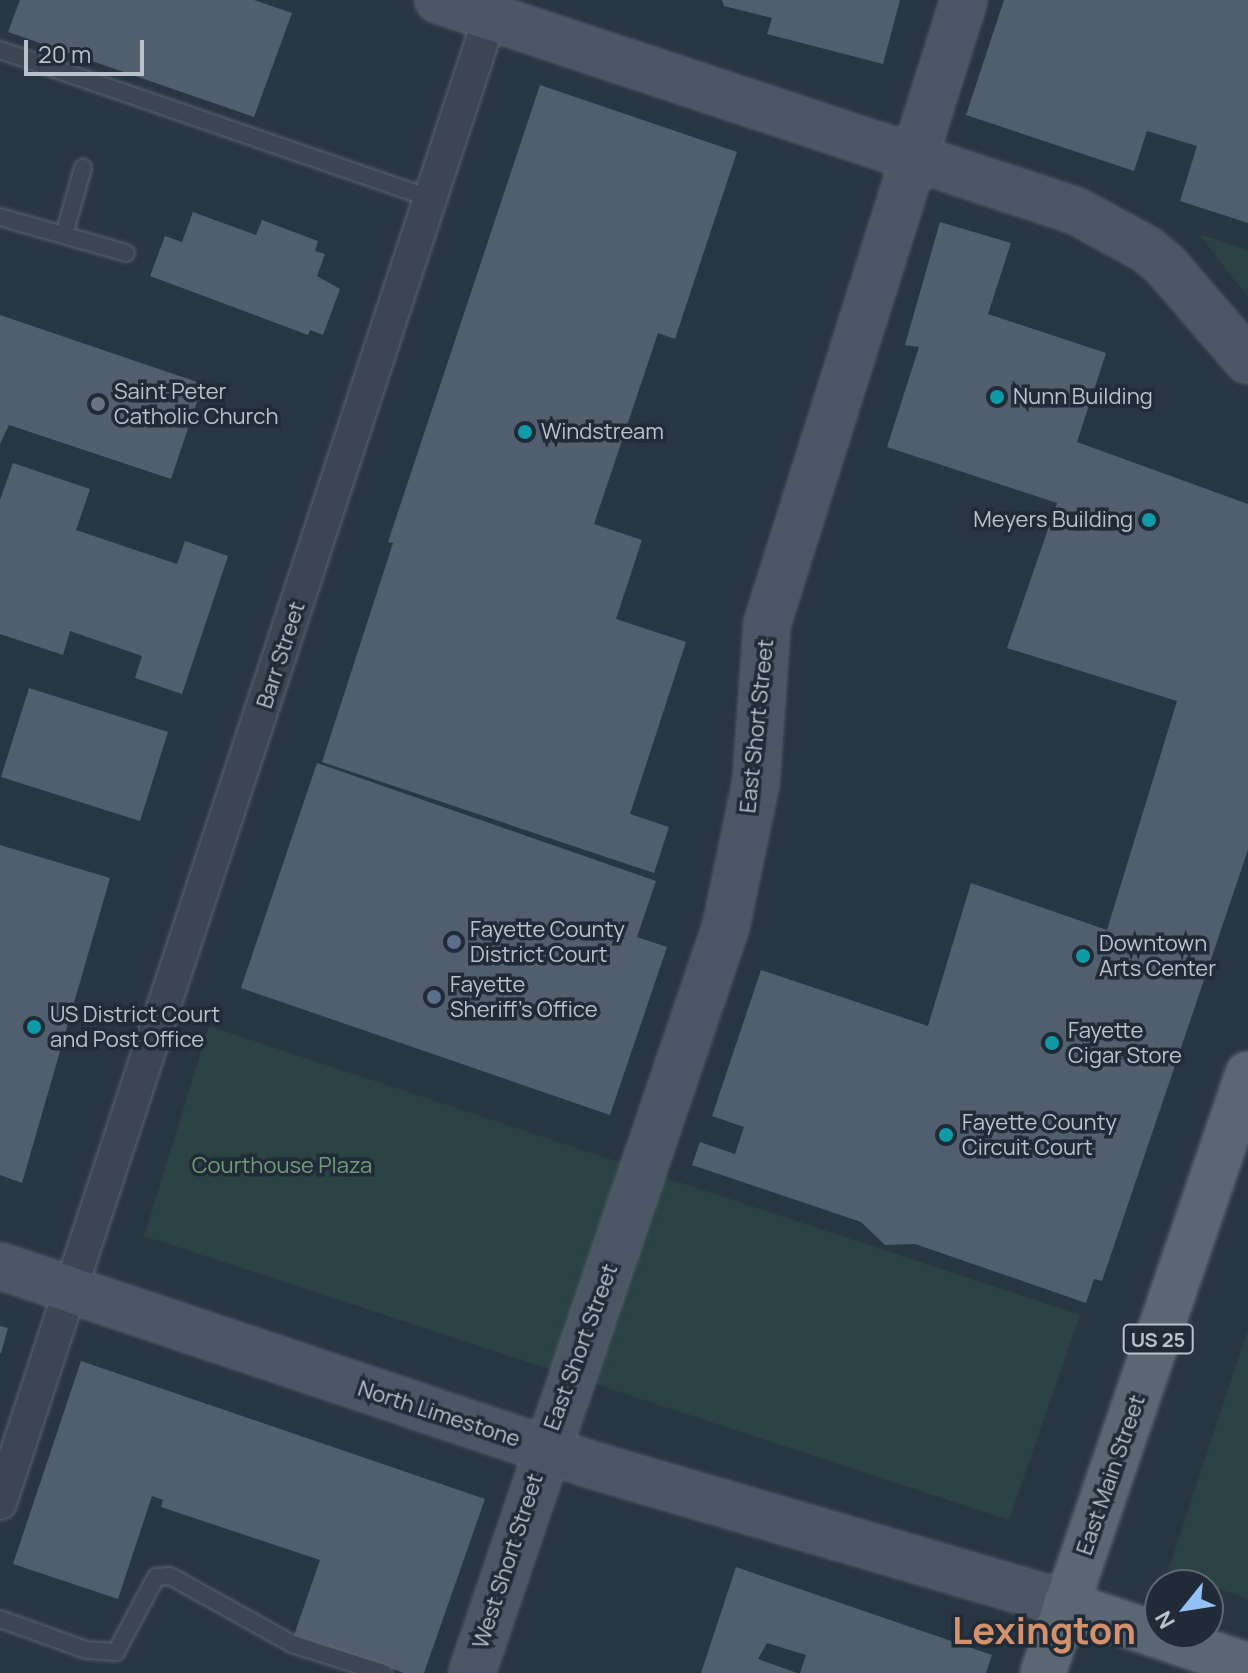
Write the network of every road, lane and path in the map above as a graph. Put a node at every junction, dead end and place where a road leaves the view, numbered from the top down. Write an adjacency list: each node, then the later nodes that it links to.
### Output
1 (438, 0): 3 (main road)
2 (964, 0): 5 (main road, East Short Street)
3 (490, 17): 5 (main road); 7 (street, Barr Street)
4 (0, 50): 7 (lane)
5 (914, 157): 11 (main road); 15 (main road, East Short Street)
6 (83, 168): 9 (lane)
7 (431, 198): 14 (street, Barr Street)
8 (0, 217): 9 (lane)
9 (64, 235): 10 (lane)
10 (126, 253)
11 (1248, 361)
12 (1248, 1074): 17 (main road, East Main Street / US 25)
13 (0, 1266): 14 (main road, North Limestone)
14 (72, 1292): 15 (main road, North Limestone); 16 (street, Barr Street)
15 (544, 1449): 17 (main road, North Limestone); 21 (main road, West Short Street)
16 (0, 1503)
17 (1066, 1604): 19 (main road); 22 (main road, US 25)
18 (0, 1619): 20 (lane)
19 (1248, 1666)
20 (384, 1673)
21 (472, 1673)
22 (1043, 1673)

